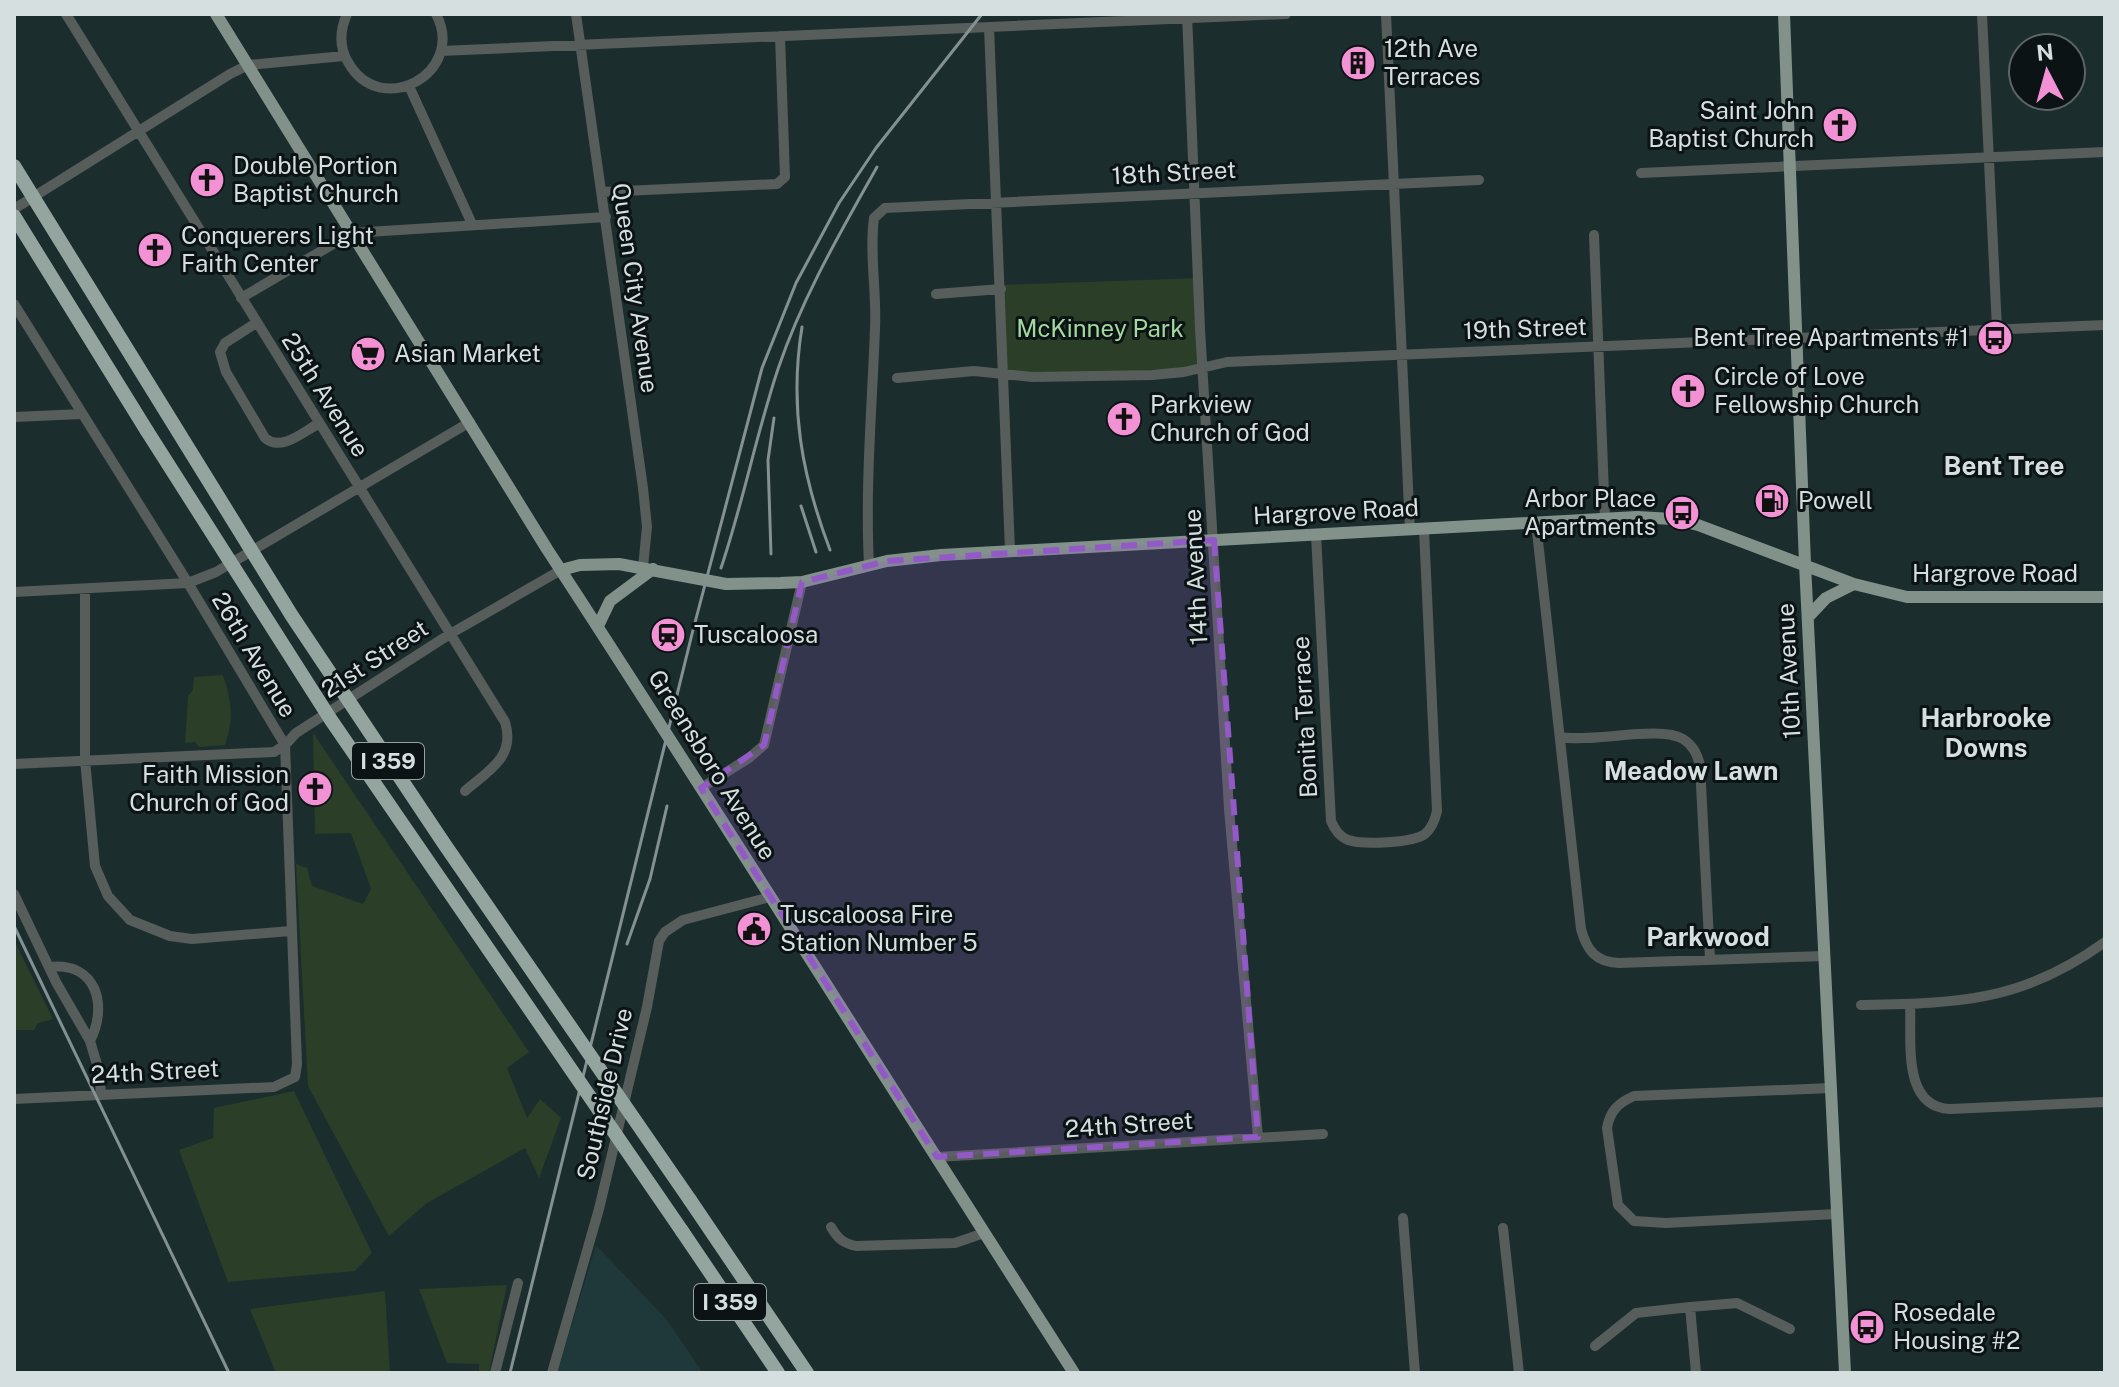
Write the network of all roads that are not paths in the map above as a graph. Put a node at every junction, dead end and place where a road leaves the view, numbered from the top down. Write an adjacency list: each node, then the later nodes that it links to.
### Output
1 (66, 14): 18 (street, 25th Avenue)
2 (216, 14): 16 (main road, Greensboro Avenue)
3 (347, 14): 15 (street)
4 (436, 14): 14 (street)
5 (576, 14): 13 (street, Queen City Avenue)
6 (1286, 14): 10 (street)
7 (1386, 14): 25 (street, Bonita Terrace)
8 (1784, 14): 22 (main road, 10th Avenue)
9 (1982, 14): 20 (street)
10 (1187, 16): 11 (street); 27 (street, 14th Avenue)
11 (989, 27): 12 (street); 28 (street)
12 (780, 36): 13 (street); 26 (street)
13 (581, 45): 14 (street); 26 (street, Queen City Avenue)
14 (441, 51): 17 (street)
15 (344, 56): 16 (street); 17 (street)
16 (248, 65): 18 (street); 33 (main road, Greensboro Avenue)
17 (409, 86): 32 (street)
18 (139, 132): 29 (street); 37 (street, 25th Avenue)
19 (2105, 152): 20 (street)
20 (1988, 157): 22 (street); 41 (street)
21 (14, 166): 108 (highway, I 359, bridge)
22 (1791, 167): 23 (street); 42 (main road, 10th Avenue)
23 (1641, 173)
24 (1479, 180): 25 (street, 18th Street)
25 (1393, 183): 27 (street, 18th Street); 44 (street, Bonita Terrace)
26 (602, 192): 31 (street, Queen City Avenue)
27 (1194, 192): 28 (street, 18th Street); 45 (street, 14th Avenue)
28 (996, 203): 35 (street); 60 (street, 18th Street)
29 (14, 209)
30 (14, 216): 107 (highway, I 359, bridge)
31 (606, 217): 32 (street); 61 (street, Queen City Avenue)
32 (472, 224): 33 (street)
33 (352, 233): 37 (street); 50 (main road, Greensboro Avenue)
34 (1594, 235): 43 (street)
35 (1001, 289): 36 (street); 46 (street)
36 (936, 294)
37 (241, 298): 39 (street, 25th Avenue)
38 (14, 304): 48 (street, 26th Avenue)
39 (256, 323): 51 (street, 25th Avenue); 51 (street)
40 (2105, 325): 41 (street, 19th Street)
41 (1997, 329): 42 (street, 19th Street)
42 (1798, 337): 43 (street, 19th Street); 59 (main road, 10th Avenue)
43 (1599, 346): 44 (street, 19th Street); 53 (street)
44 (1401, 355): 45 (street, 19th Street); 55 (street, Bonita Terrace)
45 (1203, 368): 46 (street, 19th Street); 57 (street, 14th Avenue)
46 (1004, 375): 47 (street, 19th Street); 58 (street)
47 (897, 378)
48 (82, 414): 49 (street); 64 (street, 26th Avenue)
49 (14, 417)
50 (470, 422): 52 (street); 62 (main road, Greensboro Avenue)
51 (318, 424): 52 (street, 25th Avenue)
52 (360, 487): 64 (street); 71 (street, 25th Avenue)
53 (1605, 519): 54 (main road, Hargrove Road); 59 (main road, Hargrove Road)
54 (1536, 523): 55 (main road, Hargrove Road); 72 (street)
55 (1417, 530): 56 (main road, Hargrove Road); 56 (street, Bonita Terrace)
56 (1316, 535): 57 (main road, Hargrove Road)
57 (1214, 540): 58 (main road, Hargrove Road); 94 (street, 14th Avenue)
58 (1010, 551): 60 (main road, Hargrove Road)
59 (1805, 564): 65 (main road, Hargrove Road); 69 (main road, 10th Avenue)
60 (869, 565): 63 (main road, Hargrove Road)
61 (648, 568): 62 (main road, Hargrove Road); 63 (main road, Hargrove Road); 70 (main road)
62 (561, 570): 70 (main road, Greensboro Avenue); 71 (street, 21st Street)
63 (802, 582): 76 (street)
64 (188, 583): 66 (street); 73 (street, 26th Avenue)
65 (1854, 584): 68 (main road, Hargrove Road); 69 (main road)
66 (85, 589): 67 (street); 74 (street)
67 (14, 592)
68 (2105, 597)
69 (1808, 617): 82 (main road, 10th Avenue)
70 (599, 624): 76 (main road, Greensboro Avenue)
71 (450, 634): 73 (street, 21st Street); 77 (street, 25th Avenue)
72 (1560, 737): 83 (street); 83 (street)
73 (285, 745): 74 (street, 21st Street); 80 (street, 26th Avenue)
74 (85, 760): 75 (street, 21st Street); 80 (street)
75 (14, 764)
76 (701, 788): 79 (main road, Greensboro Avenue)
77 (465, 791)
78 (14, 894): 84 (street)
79 (770, 897): 95 (main road, Greensboro Avenue); 106 (street, Southside Drive)
80 (291, 931): 88 (street, 26th Avenue)
81 (2105, 942): 85 (street)
82 (1825, 956): 83 (street); 89 (main road, 10th Avenue)
83 (1710, 959)
84 (55, 966): 87 (street); 87 (street)
85 (1910, 1004): 86 (street); 92 (street)
86 (1861, 1005)
87 (90, 1041): 90 (street)
88 (295, 1077): 90 (street, 24th Street)
89 (1831, 1088): 96 (main road, 10th Avenue); 96 (street)
90 (101, 1094): 91 (street, 24th Street)
91 (14, 1099)
92 (2105, 1102)
93 (1323, 1134): 94 (street, 24th Street)
94 (1258, 1137): 95 (street, 24th Street)
95 (937, 1157): 100 (main road, Greensboro Avenue)
96 (1837, 1214): 113 (main road, 10th Avenue)
97 (1403, 1218): 110 (street)
98 (831, 1227): 100 (street)
99 (1503, 1228): 111 (street)
100 (984, 1233): 109 (main road, Greensboro Avenue)
101 (518, 1283): 105 (street)
102 (1690, 1307): 103 (street); 104 (street); 112 (street)
103 (1790, 1329)
104 (1595, 1346)
105 (495, 1373)
106 (552, 1373)
107 (778, 1373)
108 (807, 1373)
109 (1074, 1373)
110 (1415, 1373)
111 (1519, 1373)
112 (1696, 1373)
113 (1845, 1373)

